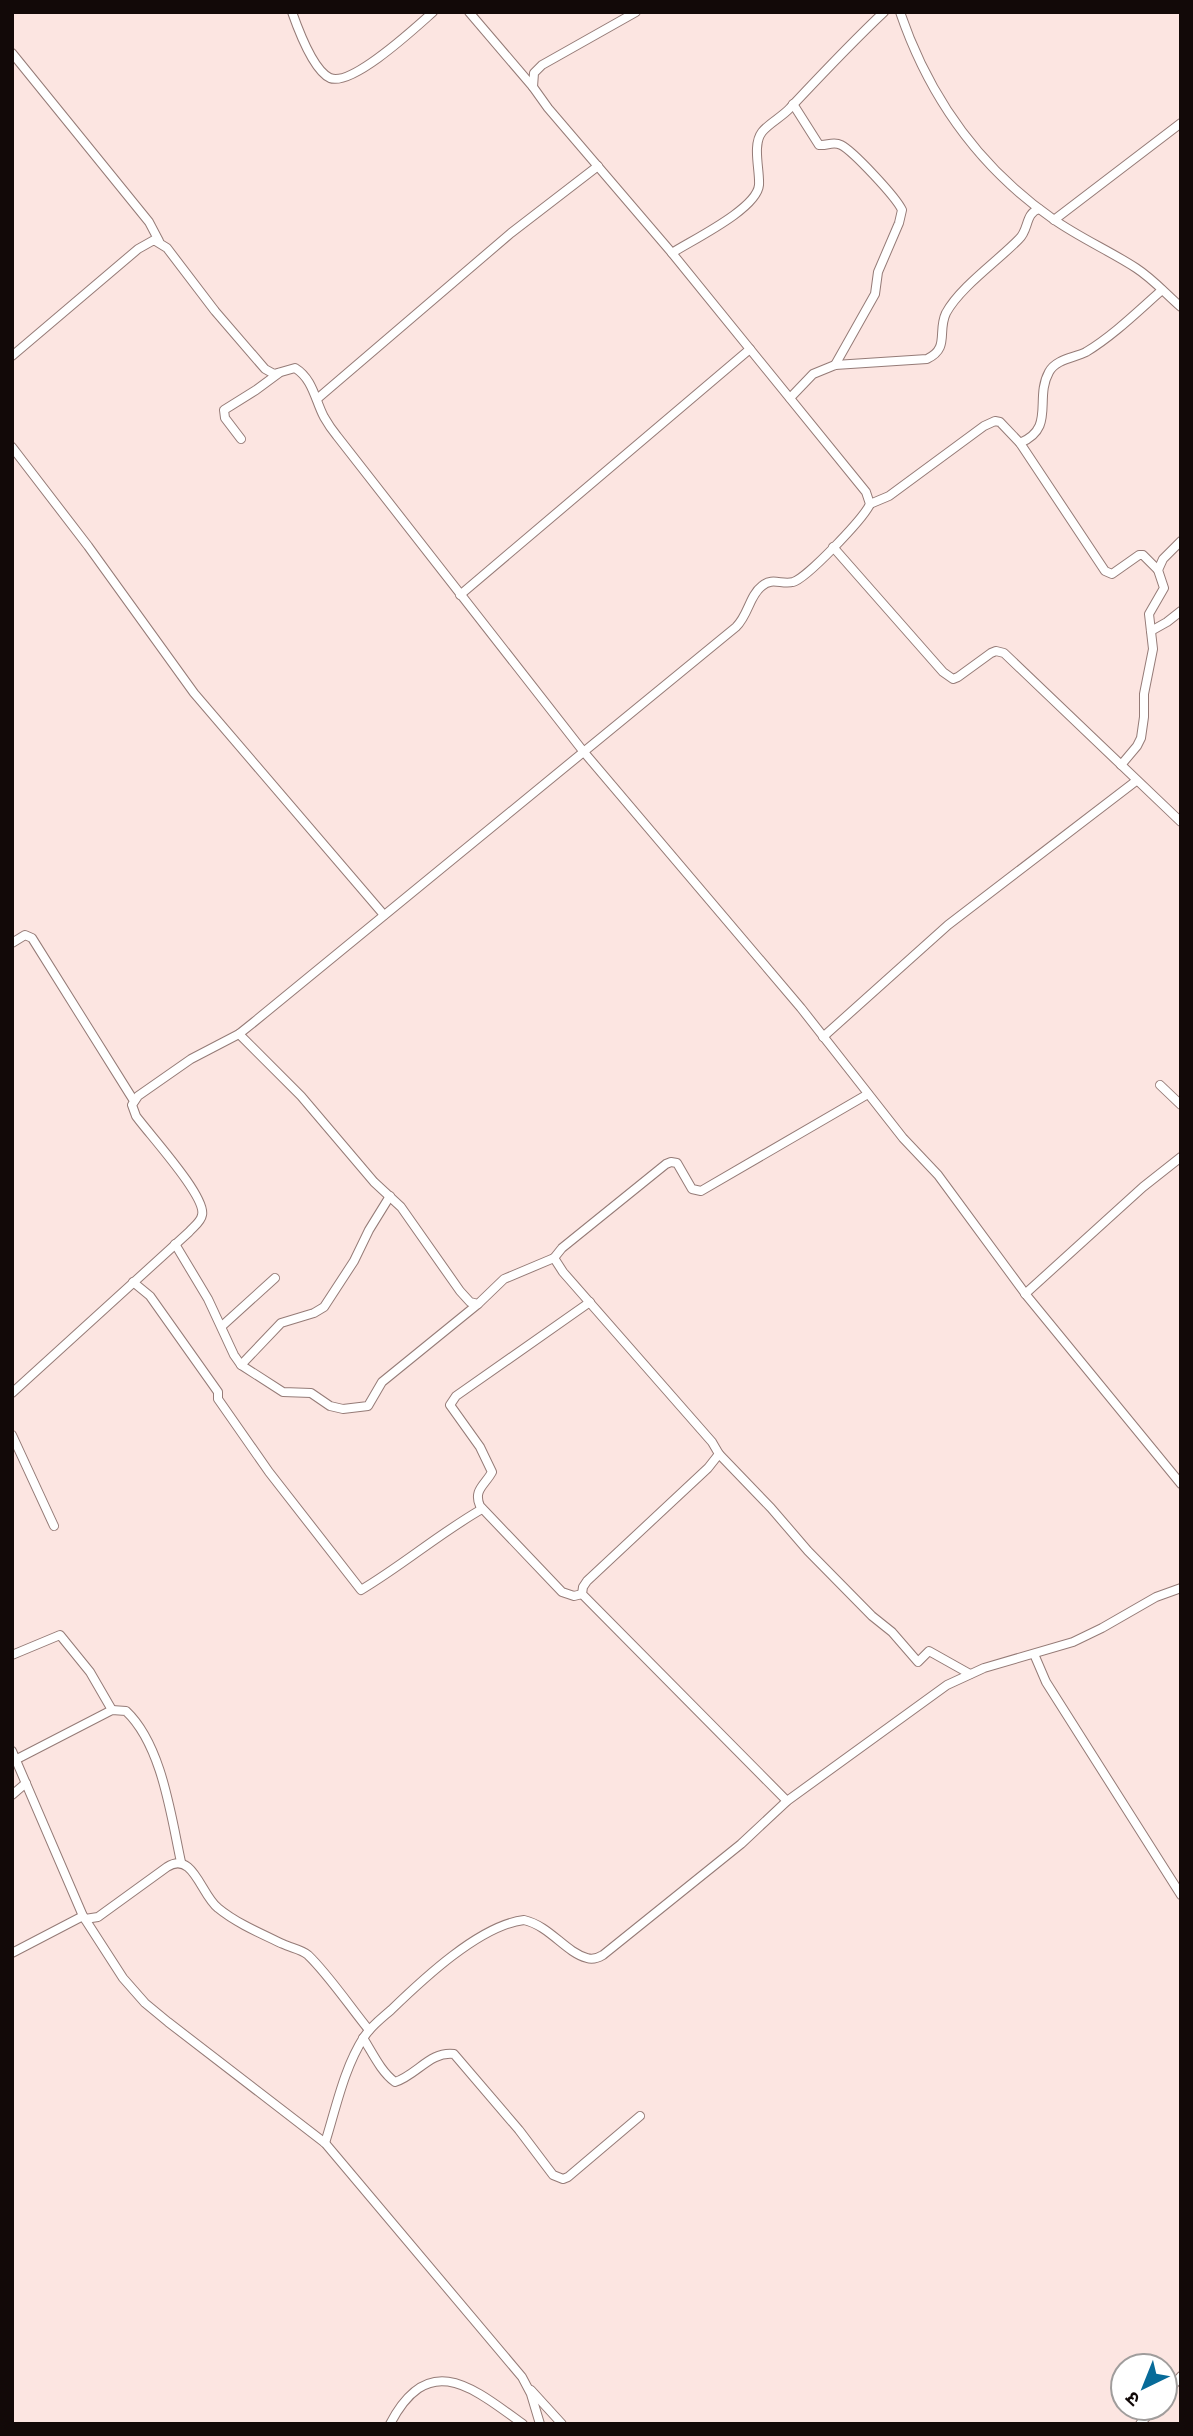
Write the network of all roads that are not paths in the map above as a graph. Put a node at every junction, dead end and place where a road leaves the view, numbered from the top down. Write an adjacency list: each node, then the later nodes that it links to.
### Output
1 (292, 12): 2 (street)
2 (433, 12)
3 (469, 12): 8 (street)
4 (636, 12): 8 (street)
5 (884, 12): 9 (street)
6 (900, 12): 12 (street)
7 (12, 53): 14 (street)
8 (533, 88): 11 (street)
9 (793, 104): 15 (street); 20 (street)
10 (1181, 123): 13 (street)
11 (598, 166): 15 (street); 23 (street)
12 (1039, 209): 13 (street); 20 (street)
13 (1054, 220): 16 (street)
14 (159, 242): 19 (street); 21 (street)
15 (672, 253): 18 (street)
16 (1162, 290): 17 (street); 25 (street)
17 (1181, 307)
18 (750, 349): 22 (street); 31 (street)
19 (12, 356)
20 (835, 365): 22 (street)
21 (279, 373): 23 (street); 24 (street)
22 (790, 398): 27 (street)
23 (317, 399): 31 (street)
24 (241, 439)
25 (1020, 443): 27 (street); 30 (street)
26 (12, 447): 38 (street)
27 (870, 504): 29 (street)
28 (1181, 541): 30 (street)
29 (833, 547): 34 (street); 35 (street)
30 (1158, 570): 33 (street)
31 (460, 595): 34 (street)
32 (1181, 611): 33 (street)
33 (1151, 631): 35 (street)
34 (583, 751): 38 (street); 41 (street)
35 (1121, 765): 36 (street)
36 (1136, 781): 37 (street); 41 (street)
37 (1181, 822)
38 (384, 915): 40 (street)
39 (12, 943): 44 (street)
40 (239, 1034): 44 (street); 47 (street)
41 (823, 1037): 43 (street)
42 (1160, 1085): 45 (street)
43 (868, 1094): 49 (street); 52 (street)
44 (134, 1101): 48 (street)
45 (1181, 1105)
46 (1181, 1157): 52 (street)
47 (390, 1196): 54 (street); 56 (street)
48 (175, 1244): 51 (street); 55 (street)
49 (554, 1258): 53 (street); 54 (street)
50 (275, 1278): 55 (street)
51 (134, 1282): 57 (street); 61 (street)
52 (1025, 1294): 60 (street)
53 (590, 1302): 59 (street); 61 (street)
54 (478, 1304): 56 (street)
55 (222, 1326): 56 (street)
56 (241, 1364)
57 (12, 1393)
58 (12, 1434): 62 (street)
59 (719, 1454): 64 (street); 67 (street)
60 (1181, 1484)
61 (482, 1509): 64 (street)
62 (54, 1526)
63 (1181, 1588): 65 (street)
64 (582, 1594): 72 (street)
65 (1034, 1654): 67 (street); 74 (street)
66 (12, 1655): 68 (street)
67 (970, 1674): 72 (street)
68 (112, 1710): 69 (street); 73 (street)
69 (15, 1755): 70 (street)
70 (26, 1783): 71 (street); 75 (street)
71 (12, 1794)
72 (787, 1801): 77 (street)
73 (181, 1862): 75 (street); 77 (street)
74 (1181, 1895)
75 (84, 1917): 76 (street); 79 (street)
76 (12, 1953)
77 (366, 2034): 78 (street); 79 (street)
78 (640, 2116)
79 (325, 2143): 80 (street)
80 (527, 2385): 83 (street); 84 (street)
81 (390, 2424): 82 (street)
82 (523, 2424)
83 (540, 2424)
84 (562, 2424)

